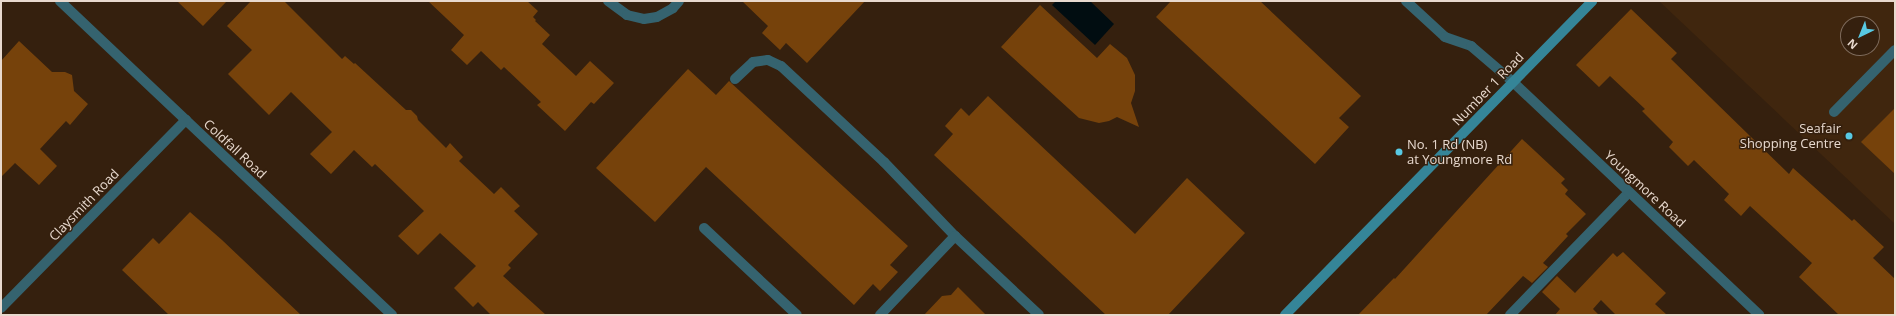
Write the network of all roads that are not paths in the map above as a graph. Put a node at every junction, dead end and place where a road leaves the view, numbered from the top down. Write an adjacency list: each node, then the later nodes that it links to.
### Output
1 (60, 1): 10 (street, Coldfall Road)
2 (608, 1): 3 (street)
3 (680, 1)
4 (1406, 1): 8 (street, Youngmore Road)
5 (1592, 1): 8 (main road, Number 1 Road)
6 (1895, 50): 9 (street)
7 (735, 79): 13 (street)
8 (1512, 82): 11 (street, Youngmore Road); 20 (main road, Number 1 Road)
9 (1834, 112)
10 (186, 120): 14 (street, Claysmith Road); 16 (street, Coldfall Road)
11 (1629, 192): 15 (street, Youngmore Road); 21 (street)
12 (704, 228): 17 (street)
13 (955, 236): 18 (street); 19 (street)
14 (1, 308)
15 (1754, 314)
16 (392, 315)
17 (797, 315)
18 (880, 315)
19 (1039, 315)
20 (1285, 315)
21 (1510, 315)

